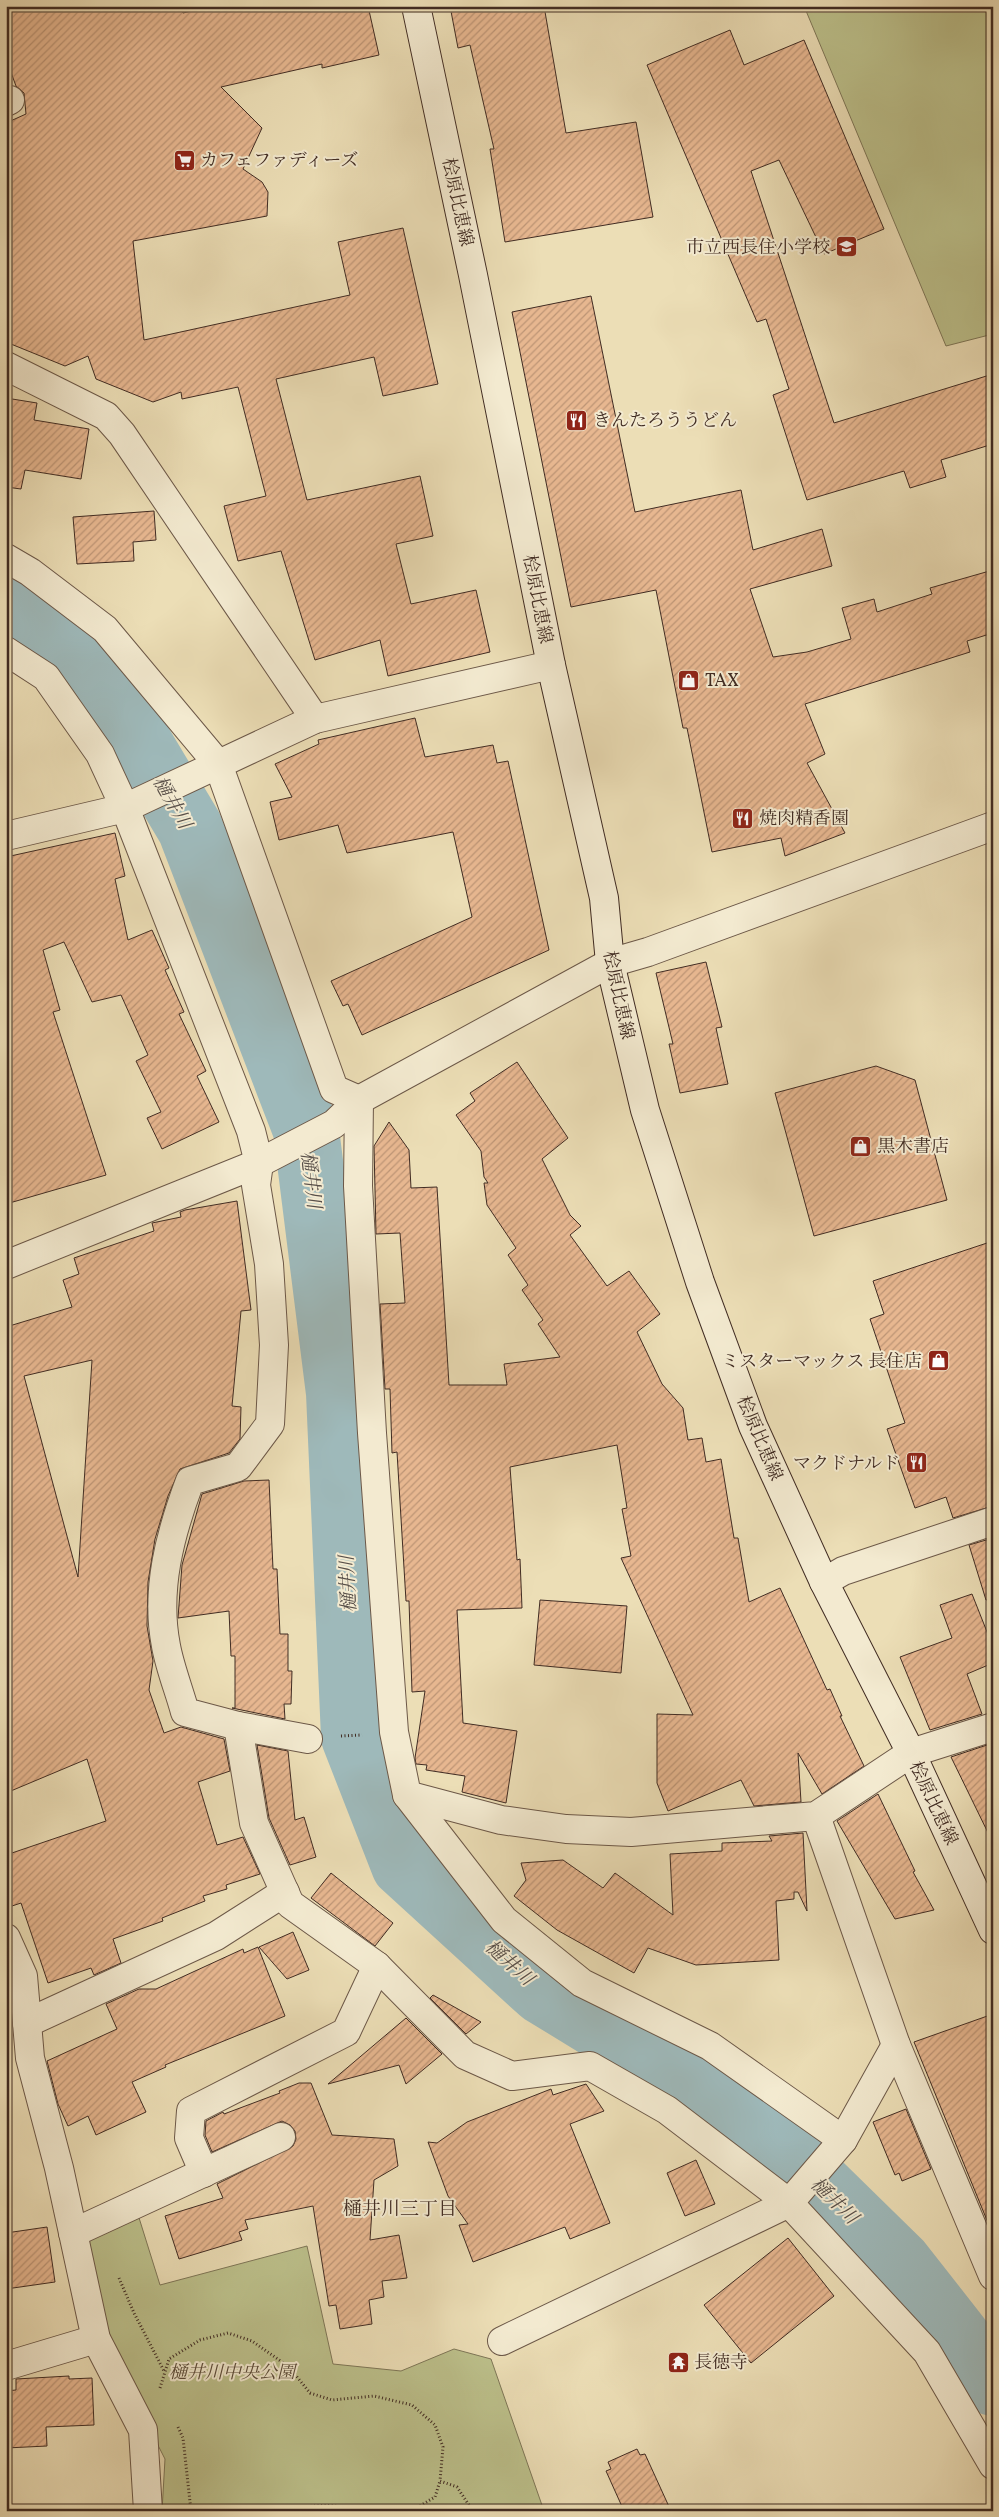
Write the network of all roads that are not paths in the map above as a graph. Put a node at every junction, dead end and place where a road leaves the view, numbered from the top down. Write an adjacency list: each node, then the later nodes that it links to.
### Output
1 (416, 6): 5 (street, 桧原比恵線)
2 (6, 366): 6 (street)
3 (6, 558): 7 (street)
4 (6, 652): 8 (street)
5 (551, 665): 6 (street); 11 (street, 桧原比恵線)
6 (315, 719): 7 (street)
7 (208, 770): 8 (street); 12 (street)
8 (125, 808): 10 (street); 13 (street)
9 (993, 826): 11 (street)
10 (6, 836)
11 (610, 963): 12 (street); 16 (street, 桧原比恵線)
12 (360, 1100): 13 (street); 21 (street)
13 (259, 1163): 14 (street); 17 (street)
14 (6, 1265)
15 (993, 1521): 16 (street)
16 (824, 1582): 20 (street, 桧原比恵線)
17 (238, 1726): 19 (street); 23 (street)
18 (993, 1727): 20 (street)
19 (308, 1739)
20 (911, 1753): 22 (street); 24 (street, 桧原比恵線)
21 (407, 1795): 22 (street); 30 (street)
22 (816, 1816): 28 (street)
23 (285, 1892): 26 (street); 27 (street)
24 (993, 1930)
25 (6, 1938): 27 (street)
26 (377, 1966): 31 (street); 32 (street)
27 (27, 2023): 33 (street)
28 (896, 2045): 30 (street); 34 (street)
29 (281, 2137): 31 (street)
30 (840, 2143): 32 (street)
31 (204, 2173): 33 (street)
32 (788, 2203): 36 (street); 38 (street)
33 (73, 2234): 35 (street)
34 (993, 2276)
35 (96, 2339): 37 (street); 39 (street)
36 (502, 2341)
37 (6, 2366)
38 (993, 2466)
39 (148, 2511)

